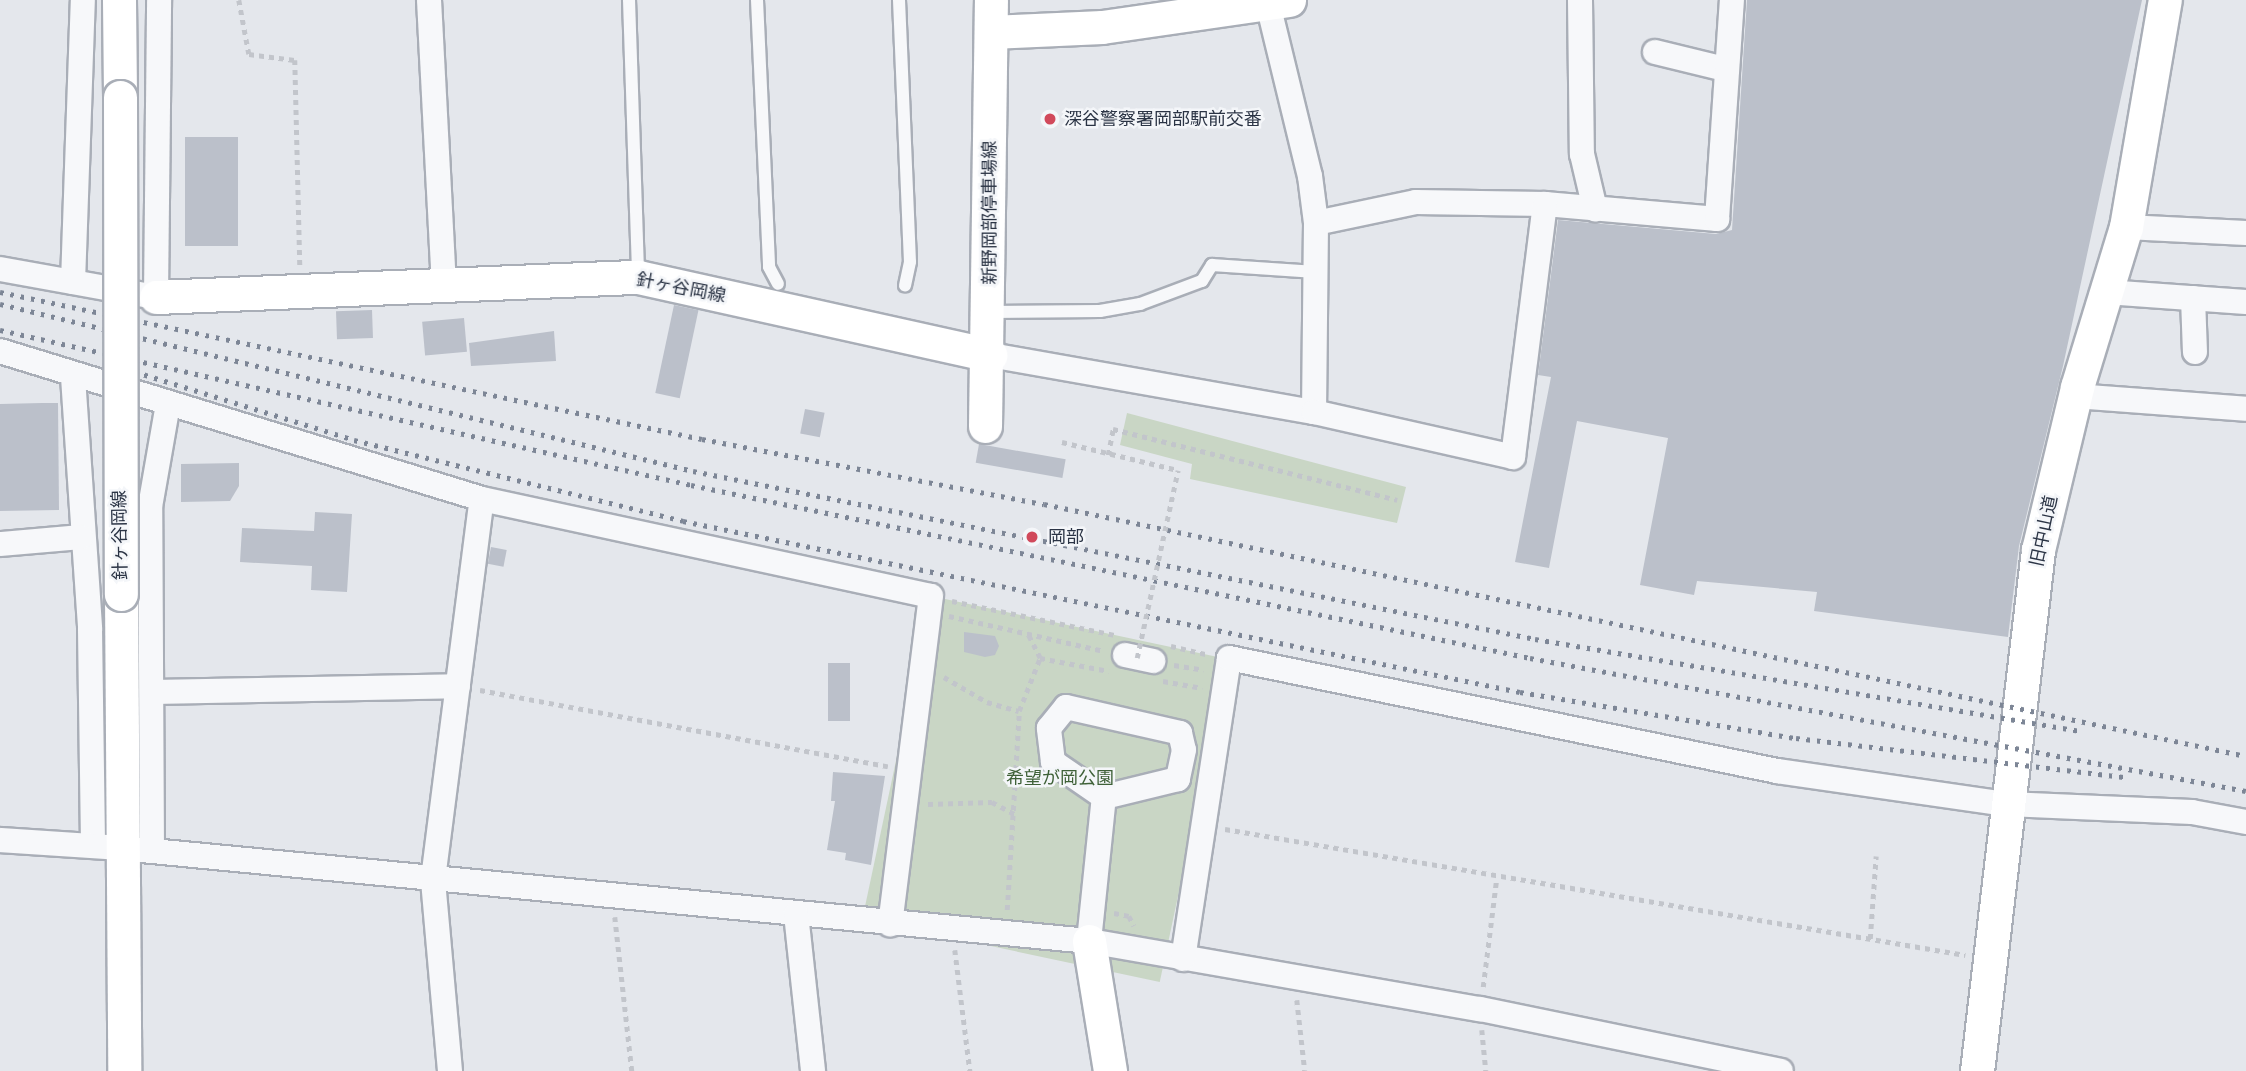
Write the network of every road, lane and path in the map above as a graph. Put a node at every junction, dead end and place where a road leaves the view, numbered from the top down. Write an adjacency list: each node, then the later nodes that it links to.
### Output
1 (83, 0): 24 (street)
2 (119, 0): 66 (main road, 針ヶ谷岡線, bridge)
3 (159, 0): 30 (street)
4 (239, 0): 29 (path)
5 (429, 0): 27 (street)
6 (629, 0): 23 (lane)
7 (757, 0): 25 (lane)
8 (900, 0): 26 (lane)
9 (1580, 0): 17 (street)
10 (1732, 0): 15 (street)
11 (2165, 0): 19 (main road, 旧中山道)
12 (1275, 1): 13 (main road); 18 (street)
13 (991, 16): 33 (main road, 新野岡部停車場線)
14 (1655, 52): 15 (street)
15 (1726, 69): 17 (street)
16 (1545, 204): 17 (street); 18 (street); 41 (street)
17 (1595, 209)
18 (1316, 222): 22 (street)
19 (2126, 227): 20 (street); 28 (main road, 旧中山道)
20 (2246, 233)
21 (0, 268): 24 (street)
22 (1316, 272): 33 (lane); 41 (street)
23 (639, 277): 27 (main road, 針ヶ谷岡線); 36 (main road, 針ヶ谷岡線)
24 (73, 282): 30 (street)
25 (778, 284)
26 (905, 285)
27 (444, 288): 29 (main road, 針ヶ谷岡線)
28 (2106, 292): 31 (street); 38 (main road, 旧中山道)
29 (301, 293): 30 (main road, 針ヶ谷岡線)
30 (156, 297)
31 (2193, 298): 32 (street); 35 (street)
32 (2246, 302)
33 (990, 312): 36 (main road, 新野岡部停車場線)
34 (0, 351): 37 (street)
35 (2195, 352)
36 (989, 355): 41 (street); 42 (main road, 新野岡部停車場線)
37 (73, 377): 39 (street); 47 (street)
38 (2075, 396): 40 (street); 61 (main road, 旧中山道)
39 (167, 404): 45 (street); 56 (street)
40 (2246, 409)
41 (1314, 412)
42 (985, 426)
43 (1062, 442): 44 (path)
44 (1108, 454): 46 (path); 52 (path, bridge)
45 (482, 499): 49 (street); 55 (street)
46 (1397, 500)
47 (81, 537): 48 (street); 66 (street)
48 (0, 544)
49 (930, 604): 50 (path); 52 (path); 54 (street)
50 (1028, 634): 51 (path); 57 (path)
51 (1090, 648)
52 (1140, 648): 53 (path)
53 (1229, 658): 61 (street); 64 (street)
54 (923, 670): 57 (path); 58 (street)
55 (458, 686): 56 (street); 58 (path); 68 (street)
56 (152, 692): 66 (street)
57 (1019, 711): 62 (path)
58 (913, 770): 60 (street)
59 (1104, 797): 59 (street); 75 (street)
60 (908, 804): 62 (path); 72 (street)
61 (2007, 804): 63 (street); 78 (main road, 旧中山道)
62 (1015, 814): 73 (path)
63 (2246, 822)
64 (1203, 826): 74 (path); 77 (street)
65 (0, 840): 66 (street)
66 (122, 848): 68 (street); 81 (main road, 針ヶ谷岡線)
67 (1876, 856): 74 (path)
68 (433, 879): 71 (street); 82 (street)
69 (1496, 882): 80 (path)
70 (614, 910): 83 (path)
71 (796, 914): 72 (street); 84 (street)
72 (891, 924): 73 (street)
73 (1005, 936): 75 (street)
74 (1870, 939): 78 (path)
75 (1088, 941): 77 (street); 86 (main road)
76 (955, 946): 85 (path)
77 (1183, 959): 79 (street)
78 (1991, 959): 90 (main road, 旧中山道)
79 (1295, 978): 80 (street); 87 (path)
80 (1480, 1009): 88 (path); 89 (street)
81 (124, 1071)
82 (450, 1071)
83 (632, 1071)
84 (814, 1071)
85 (970, 1071)
86 (1110, 1071)
87 (1305, 1071)
88 (1486, 1071)
89 (1781, 1071)
90 (1977, 1071)

